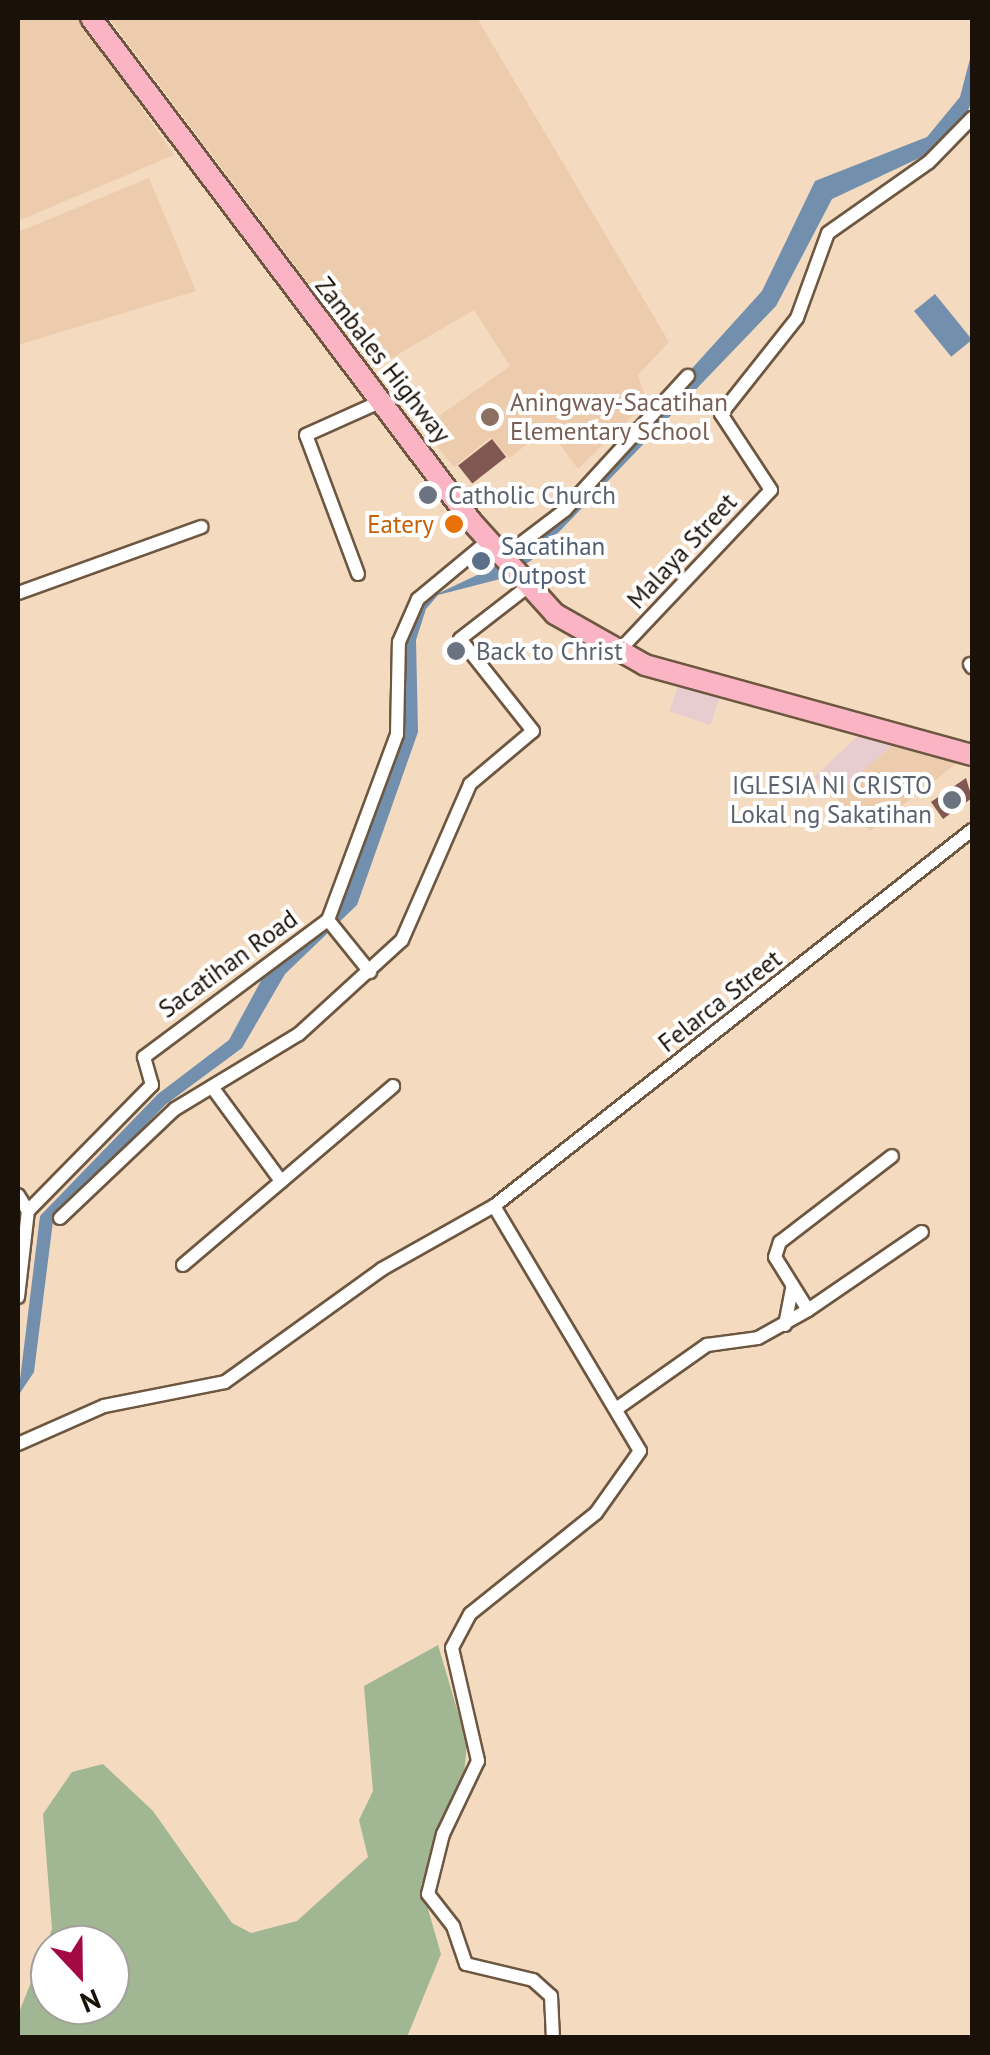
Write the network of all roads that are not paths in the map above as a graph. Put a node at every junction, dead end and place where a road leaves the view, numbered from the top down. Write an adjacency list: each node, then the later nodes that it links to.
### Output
1 (91, 18): 4 (main road, Zambales Highway)
2 (972, 118): 10 (street, Malaya Street)
3 (688, 376): 6 (street, Sacatihan Road)
4 (384, 400): 6 (main road, Zambales Highway); 7 (street)
5 (201, 527): 9 (street)
6 (498, 553): 8 (main road, Zambales Highway); 13 (street, Sacatihan Road)
7 (358, 574)
8 (524, 584): 10 (main road, Zambales Highway); 14 (street)
9 (18, 593)
10 (616, 653): 11 (main road, Zambales Highway)
11 (972, 755)
12 (972, 830): 20 (street, Felarca Street)
13 (328, 920): 14 (street); 21 (street, Sacatihan Road)
14 (370, 972): 16 (street)
15 (394, 1086): 18 (street)
16 (212, 1088): 18 (street); 22 (street)
17 (892, 1156): 25 (street)
18 (281, 1182): 24 (street)
19 (18, 1195): 21 (street)
20 (494, 1206): 29 (street); 30 (street, Felarca Street)
21 (28, 1211): 26 (street)
22 (60, 1218)
23 (922, 1232): 27 (street)
24 (183, 1266)
25 (792, 1288): 27 (street); 28 (street)
26 (18, 1297)
27 (808, 1310): 28 (street)
28 (785, 1325): 29 (street)
29 (619, 1408): 31 (street)
30 (18, 1444)
31 (553, 2038)

